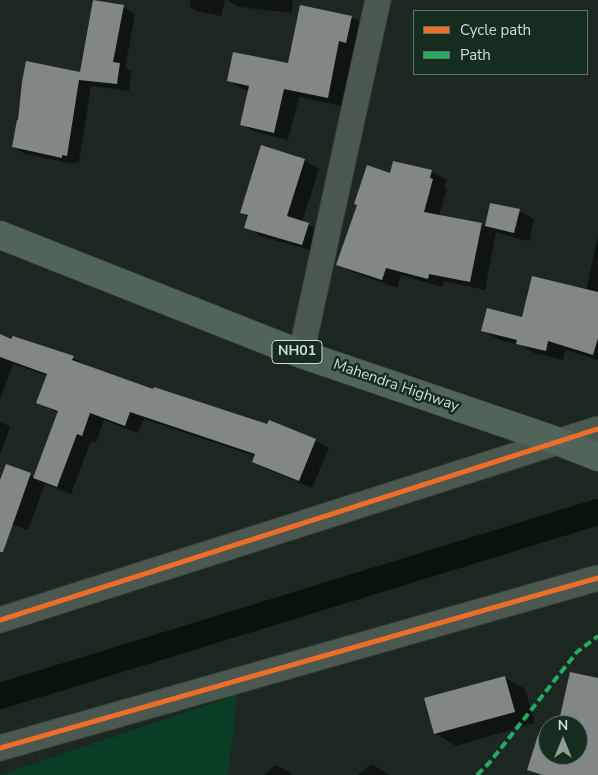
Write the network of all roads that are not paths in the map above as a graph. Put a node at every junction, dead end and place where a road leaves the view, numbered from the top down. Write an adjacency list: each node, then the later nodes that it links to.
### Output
1 (378, 0): 3 (street)
2 (0, 235): 3 (highway, Mahendra Highway / NH01)
3 (301, 354): 5 (highway, Mahendra Highway / NH01)
4 (598, 429): 5 (street)
5 (557, 441): 6 (highway, Mahendra Highway / NH01); 8 (street)
6 (598, 457)
7 (598, 578): 9 (street)
8 (0, 620)
9 (0, 748)

